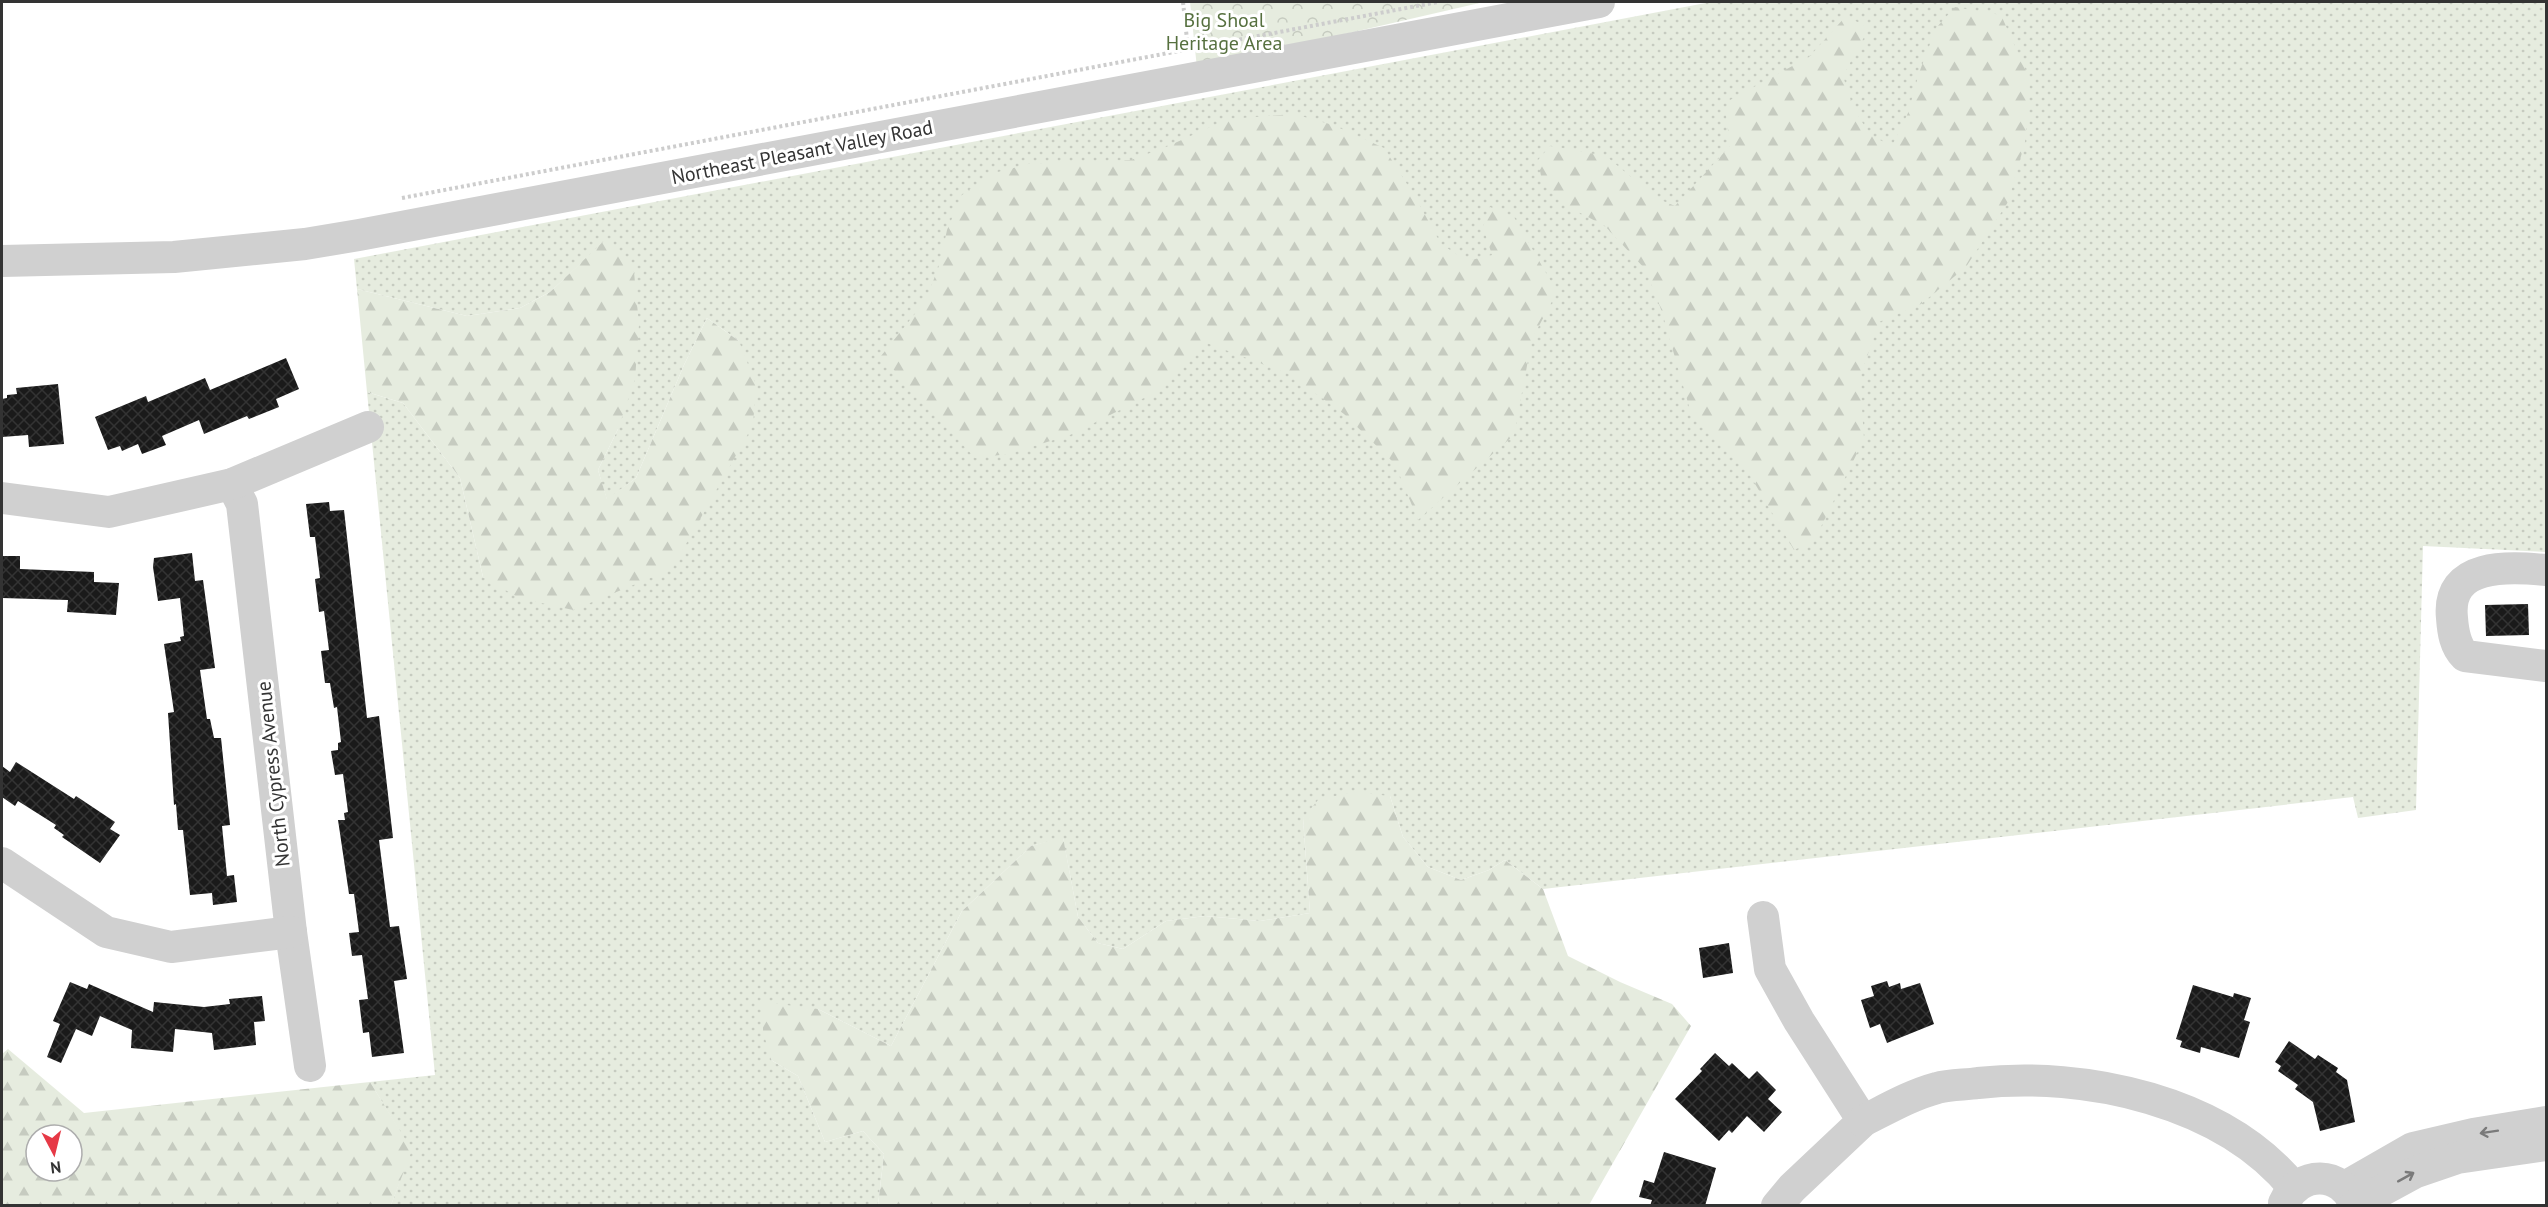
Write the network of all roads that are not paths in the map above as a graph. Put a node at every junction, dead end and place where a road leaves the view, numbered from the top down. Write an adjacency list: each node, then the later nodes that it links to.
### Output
1 (1599, 2): 2 (street, Northeast Pleasant Valley Road)
2 (2, 261)
3 (368, 427): 4 (street)
4 (232, 484): 5 (street); 10 (street, North Cypress Avenue)
5 (2, 498)
6 (2547, 570): 7 (street)
7 (2547, 666)
8 (2, 863): 10 (street)
9 (1763, 917): 12 (street)
10 (291, 932): 11 (street, North Cypress Avenue)
11 (310, 1066)
12 (1863, 1121): 15 (street); 17 (street)
13 (2547, 1122): 16 (street, one-way to 16)
14 (2547, 1145): 16 (street, one-way to 14)
15 (2289, 1197): 16 (street)
16 (2352, 1199)
17 (1777, 1206)

